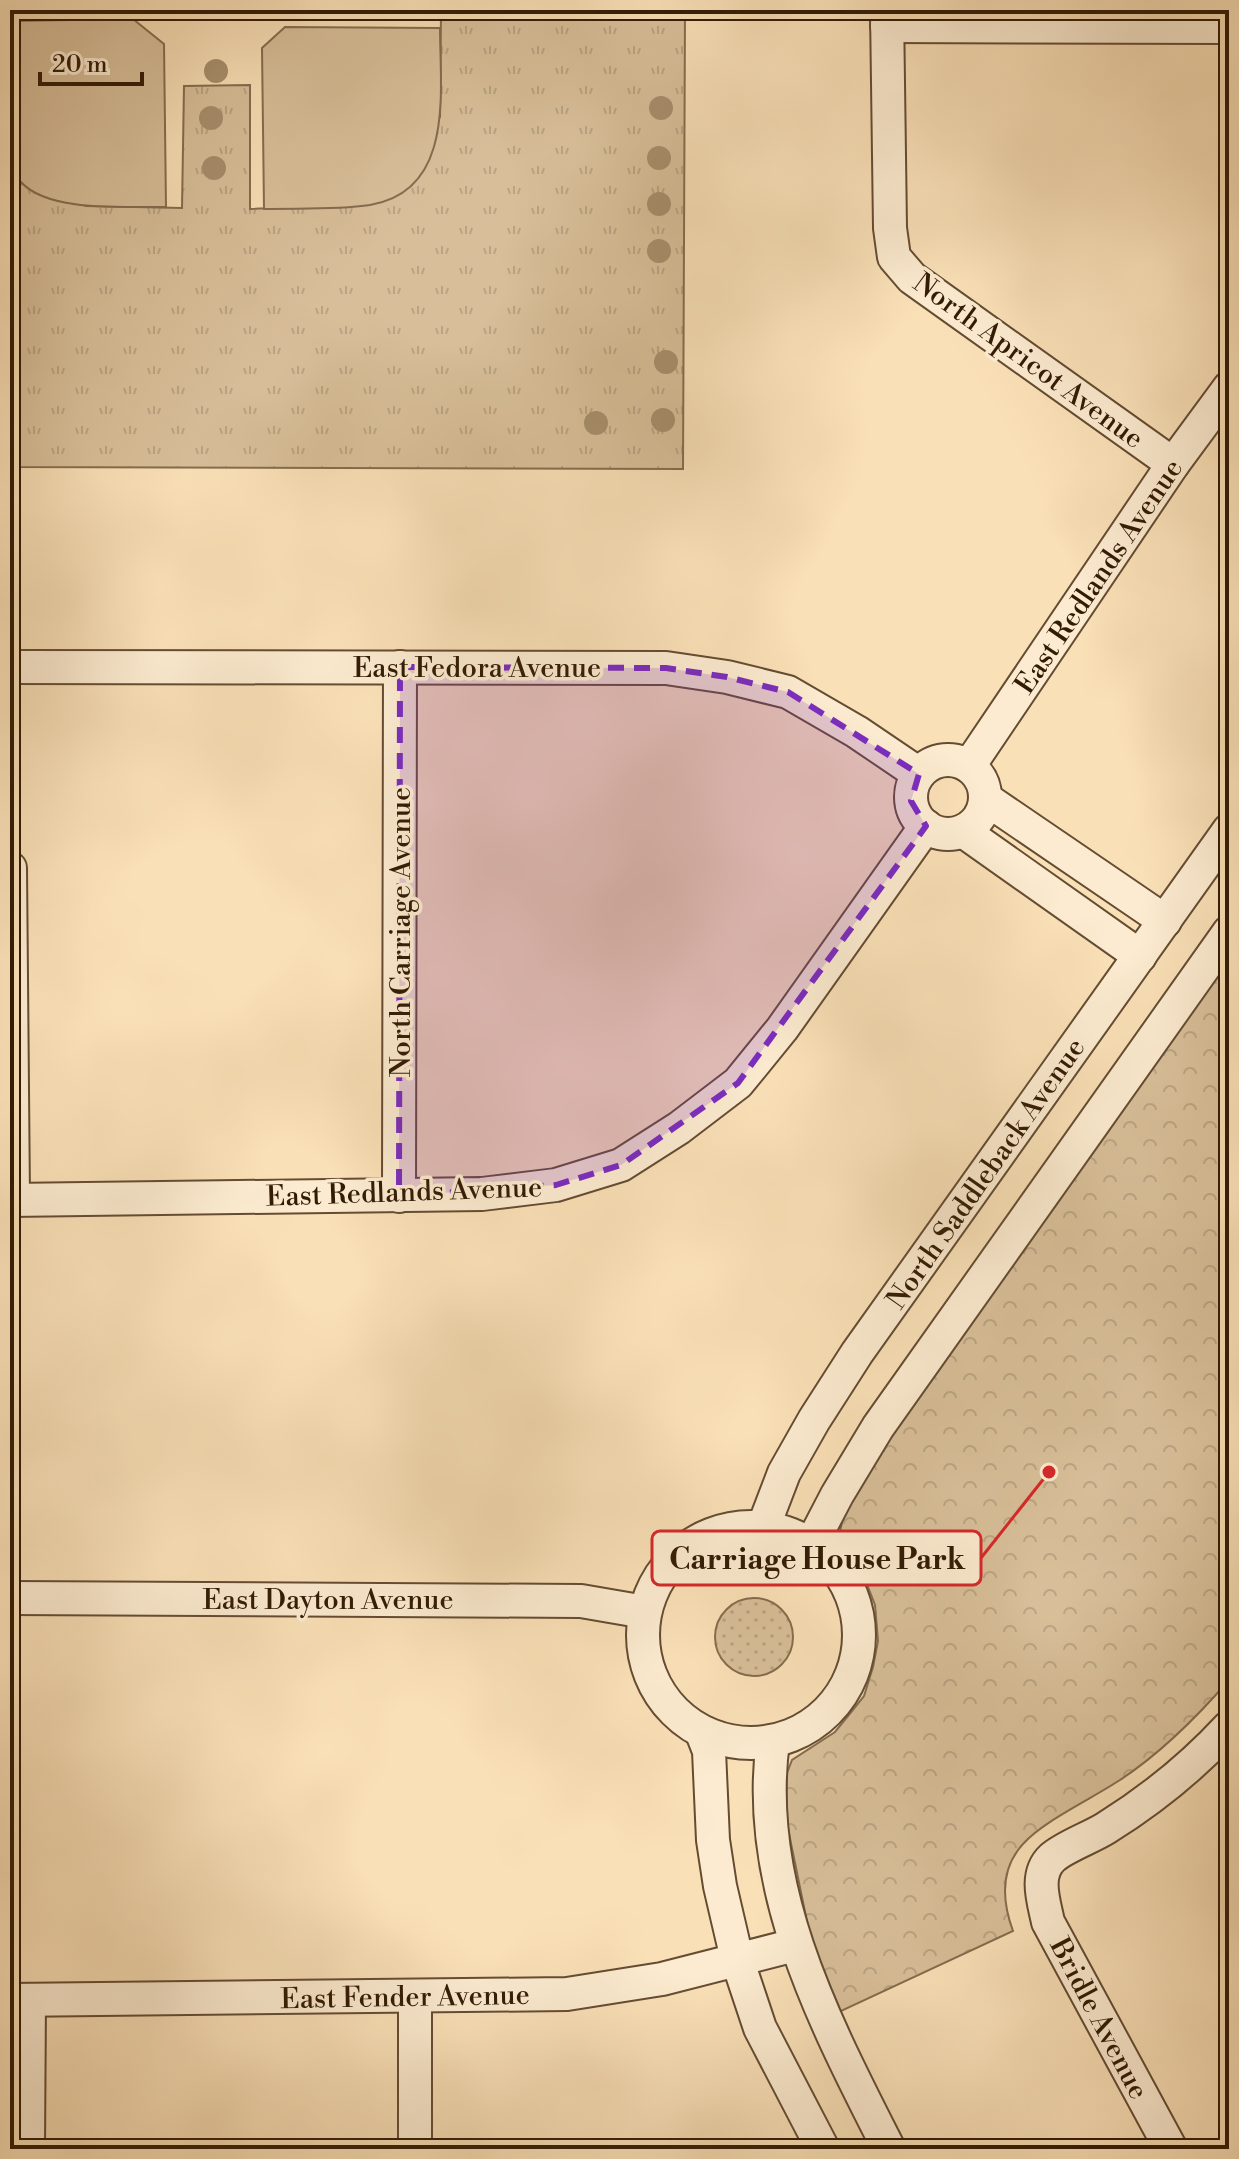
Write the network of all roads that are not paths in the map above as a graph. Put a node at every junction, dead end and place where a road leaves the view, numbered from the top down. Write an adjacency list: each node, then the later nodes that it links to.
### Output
1 (887, 18): 2 (street); 4 (street, North Apricot Avenue)
2 (1229, 27)
3 (1229, 388): 4 (street, East Redlands Avenue)
4 (1173, 464): 7 (street, East Redlands Avenue)
5 (10, 667): 6 (street, East Fedora Avenue)
6 (400, 667): 8 (street, East Fedora Avenue); 17 (street, North Carriage Avenue)
7 (969, 766): 8 (street); 9 (street)
8 (919, 774): 10 (street)
9 (986, 799): 12 (street); 14 (street)
10 (926, 826): 12 (street); 17 (street, East Redlands Avenue)
11 (1229, 830): 14 (street, North Saddleback Avenue)
12 (963, 831): 16 (street)
13 (10, 868): 18 (street)
14 (1165, 921): 16 (street, North Saddleback Avenue)
15 (1229, 932): 20 (street)
16 (1140, 956): 19 (street, North Saddleback Avenue)
17 (399, 1196): 18 (street, East Redlands Avenue)
18 (11, 1200)
19 (763, 1528): 20 (street); 22 (street)
20 (811, 1545): 25 (street)
21 (10, 1598): 22 (street, East Dayton Avenue)
22 (645, 1612): 24 (street)
23 (1229, 1727): 34 (street, Bridle Avenue)
24 (702, 1733): 25 (street); 27 (street)
25 (773, 1741): 26 (street)
26 (795, 1945): 27 (street, East Fender Avenue); 33 (street)
27 (737, 1959): 28 (street, East Fender Avenue); 32 (street)
28 (415, 1996): 29 (street, East Fender Avenue); 31 (street)
29 (19, 2000): 30 (street)
30 (28, 2149)
31 (415, 2149)
32 (823, 2149)
33 (889, 2149)
34 (1171, 2149)

